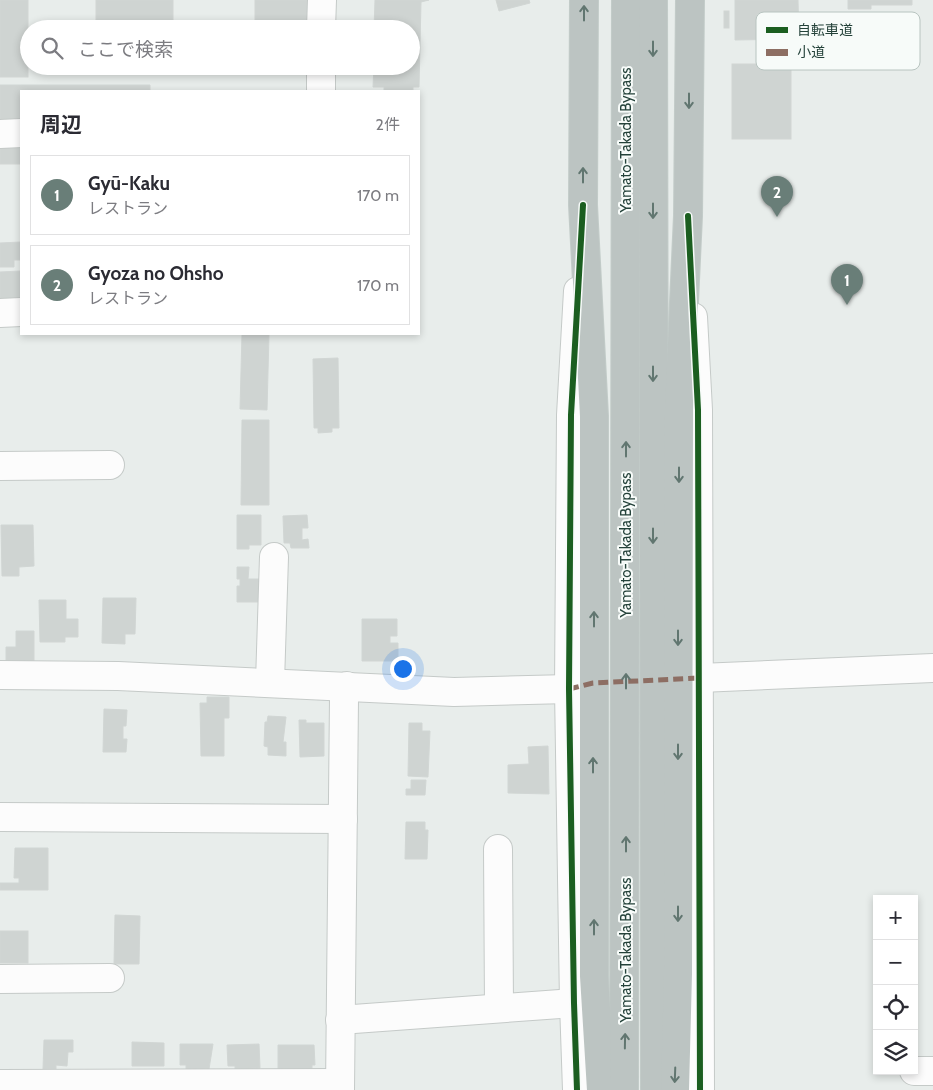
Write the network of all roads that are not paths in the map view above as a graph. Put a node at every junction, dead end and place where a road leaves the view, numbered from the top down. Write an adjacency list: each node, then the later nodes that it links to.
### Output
1 (322, 0): 6 (street)
2 (584, 0): 11 (highway, one-way to 2)
3 (626, 0): 38 (highway, Yamato-Takada Bypass, one-way to 3)
4 (653, 0): 39 (highway, Yamato-Takada Bypass, one-way to 39)
5 (690, 0): 12 (highway, one-way to 12)
6 (322, 20)
7 (321, 75): 8 (street)
8 (321, 90)
9 (20, 133): 10 (street)
10 (0, 134)
11 (583, 205): 23 (street); 37 (highway, one-way to 11)
12 (688, 216): 20 (street); 40 (highway, one-way to 40)
13 (20, 312): 14 (street)
14 (0, 313)
15 (110, 465): 16 (street)
16 (0, 466)
17 (274, 557): 21 (street)
18 (933, 668): 20 (street)
19 (0, 675): 21 (street)
20 (700, 678): 41 (street)
21 (270, 682): 22 (street)
22 (347, 686): 23 (street); 25 (street)
23 (569, 689): 29 (street)
24 (0, 817): 25 (street)
25 (343, 820): 31 (street)
26 (498, 849): 30 (street)
27 (110, 978): 28 (street)
28 (0, 979)
29 (574, 1003): 30 (street); 36 (street)
30 (499, 1008): 31 (street)
31 (340, 1020): 35 (street)
32 (933, 1070): 33 (street)
33 (918, 1071)
34 (0, 1084): 35 (street)
35 (340, 1086)
36 (577, 1090)
37 (601, 1090)
38 (624, 1090)
39 (655, 1090)
40 (675, 1090)
41 (700, 1090)

